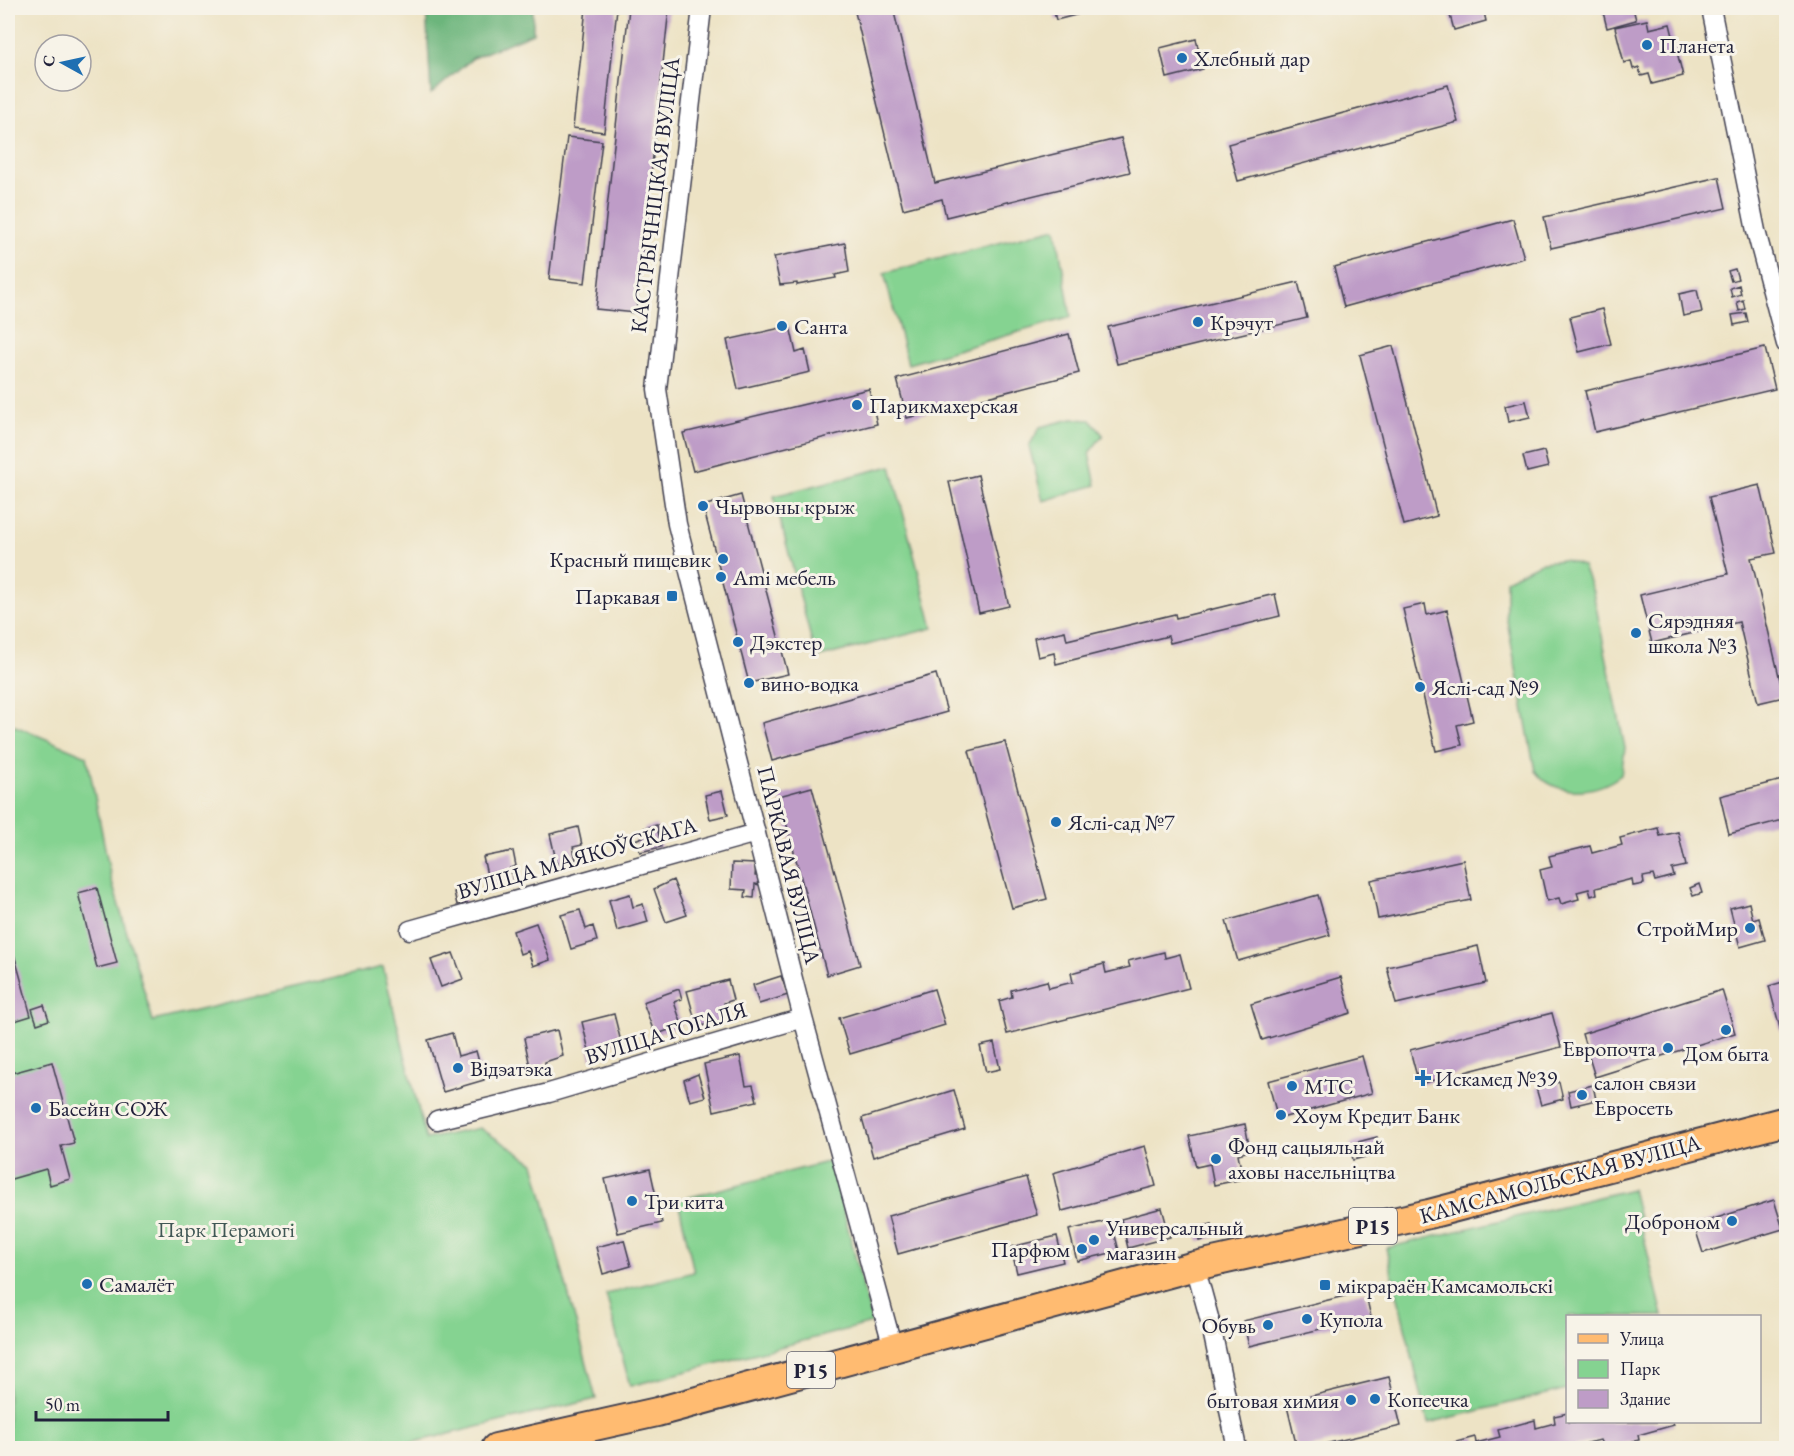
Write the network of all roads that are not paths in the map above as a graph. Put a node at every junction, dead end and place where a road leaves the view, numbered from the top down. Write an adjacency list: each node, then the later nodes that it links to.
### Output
1 (702, 8): 4 (street, КАСТРЫЧНІЦКАЯ ВУЛІЦА)
2 (1711, 8): 3 (street)
3 (1786, 344)
4 (657, 389): 5 (street, ПАРКАВАЯ ВУЛІЦА)
5 (756, 833): 6 (street, ВУЛІЦА МАЯКОЎСКАГА); 7 (street, ПАРКАВАЯ ВУЛІЦА)
6 (410, 930)
7 (803, 1018): 8 (street, ВУЛІЦА ГОГАЛЯ); 11 (street, ПАРКАВАЯ ВУЛІЦА)
8 (437, 1120)
9 (1786, 1121): 10 (main road, КАМСАМОЛЬСКАЯ ВУЛІЦА / Р15)
10 (1195, 1266): 11 (main road, КАМСАМОЛЬСКАЯ ВУЛІЦА / Р15); 13 (street)
11 (893, 1348): 12 (main road, КАМСАМОЛЬСКАЯ ВУЛІЦА / Р15)
12 (496, 1449)
13 (1237, 1449)

